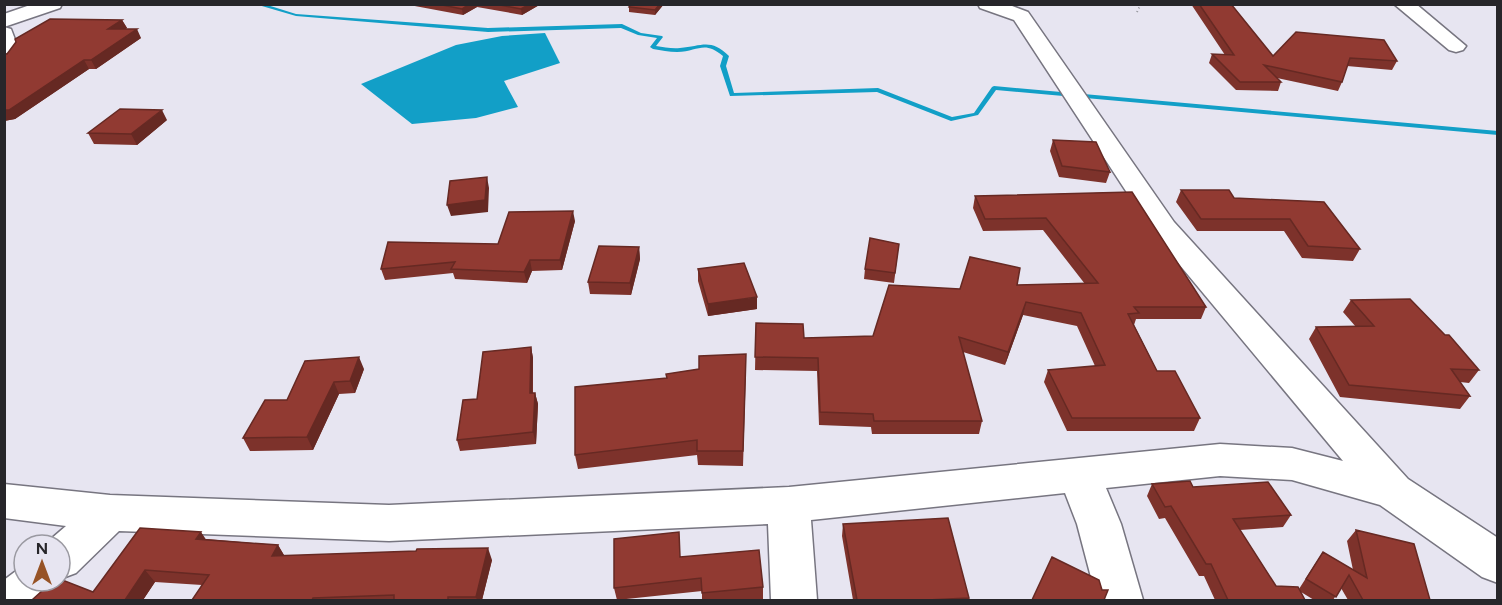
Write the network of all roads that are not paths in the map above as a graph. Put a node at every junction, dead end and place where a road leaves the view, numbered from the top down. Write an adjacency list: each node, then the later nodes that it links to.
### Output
1 (987, 4): 10 (street)
2 (1404, 4): 7 (street)
3 (50, 6): 4 (street); 5 (street)
4 (4, 11)
5 (4, 21)
6 (4, 33): 8 (street)
7 (1456, 46)
8 (4, 56)
9 (1079, 474): 10 (street); 12 (street); 17 (street)
10 (1393, 491): 15 (street)
11 (4, 501): 13 (street)
12 (789, 505): 13 (street); 16 (street)
13 (110, 513): 14 (street)
14 (72, 548)
15 (1497, 563)
16 (794, 600)
17 (1120, 600)

